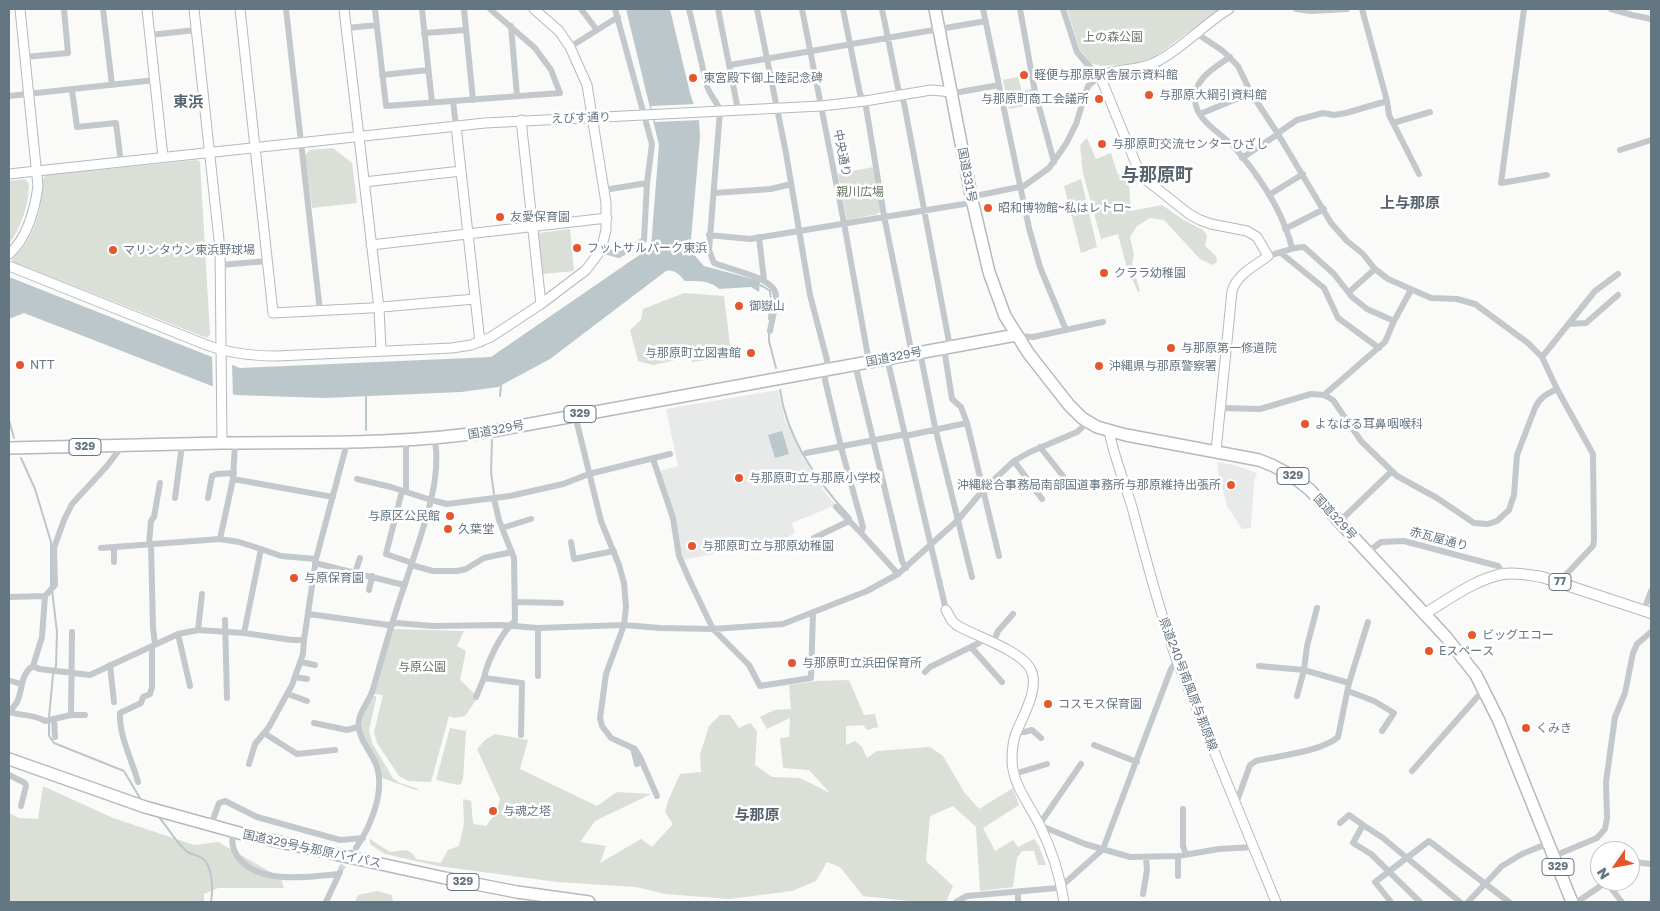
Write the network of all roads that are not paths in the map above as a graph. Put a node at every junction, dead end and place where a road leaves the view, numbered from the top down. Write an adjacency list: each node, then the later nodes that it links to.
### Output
1 (20, 9): 51 (street)
2 (64, 9): 51 (street)
3 (103, 9): 59 (street)
4 (147, 9): 46 (street)
5 (194, 9): 41 (street)
6 (240, 9): 88 (street)
7 (286, 9): 87 (street)
8 (344, 9): 39 (street)
9 (375, 9): 37 (street)
10 (422, 9): 44 (street)
11 (464, 9): 42 (street)
12 (534, 9): 49 (street)
13 (582, 9): 43 (street)
14 (615, 9): 34 (street)
15 (689, 9): 76 (street)
16 (718, 9): 54 (street)
17 (757, 9): 53 (street)
18 (802, 9): 50 (street, 中央通り)
19 (843, 9): 48 (street)
20 (882, 9): 47 (street)
21 (935, 9): 40 (highway, 国道331号)
22 (983, 9): 36 (street)
23 (1020, 9): 93 (street)
24 (1063, 9): 57 (street)
25 (1229, 9): 45 (street)
26 (1296, 9): 27 (street)
27 (1347, 9)
28 (1362, 9): 71 (street)
29 (1524, 9): 100 (street)
30 (1611, 9): 33 (street)
31 (1626, 9): 33 (street)
32 (494, 10): 38 (street)
33 (1632, 15): 35 (street)
34 (618, 17): 43 (street); 79 (street)
35 (1651, 19)
36 (986, 21): 40 (street); 60 (street)
37 (376, 25): 39 (street); 56 (street)
38 (511, 26): 67 (street); 67 (street)
39 (347, 28): 85 (street)
40 (939, 29): 47 (street); 62 (highway, 国道331号)
41 (196, 30): 46 (street); 90 (street)
42 (466, 30): 44 (street); 68 (street)
43 (597, 30): 49 (street)
44 (424, 33): 55 (street)
45 (1196, 33): 52 (street); 57 (street)
46 (150, 35): 58 (street)
47 (887, 37): 48 (street); 65 (street)
48 (850, 43): 50 (street); 70 (street)
49 (570, 47): 80 (street)
50 (810, 51): 53 (street); 73 (street, 中央通り)
51 (25, 57): 64 (street)
52 (1230, 57): 63 (street); 78 (street)
53 (768, 58): 54 (street); 74 (street)
54 (730, 65): 75 (street)
55 (428, 70): 56 (street); 72 (street)
56 (382, 75): 72 (street)
57 (1100, 76): 93 (street); 125 (street)
58 (155, 80): 59 (street); 91 (street)
59 (112, 84): 61 (street)
60 (999, 85): 62 (street); 104 (street)
61 (72, 90): 64 (street); 94 (street)
62 (952, 92): 65 (street, えびす通り); 108 (highway, 国道331号)
63 (1251, 93): 78 (street); 84 (street)
64 (29, 94): 66 (street); 96 (street)
65 (902, 95): 70 (street, えびす通り); 110 (street)
66 (9, 96)
67 (517, 96): 68 (street)
68 (473, 100): 69 (street)
69 (453, 101): 72 (street); 83 (street)
70 (865, 101): 73 (street, えびす通り); 111 (street)
71 (1387, 101): 82 (street); 84 (street)
72 (432, 103)
73 (821, 106): 74 (street, えびす通り); 113 (street, 中央通り)
74 (777, 108): 75 (street, えびす通り); 103 (street)
75 (738, 110): 76 (street, えびす通り)
76 (716, 111): 79 (street, えびす通り); 106 (street)
77 (1430, 112): 82 (street)
78 (1200, 114): 92 (street)
79 (649, 115): 80 (street, えびす通り); 102 (street)
80 (593, 117): 81 (street, えびす通り); 105 (street)
81 (521, 120): 83 (street, えびす通り); 114 (street)
82 (1393, 123): 99 (street)
83 (456, 126): 85 (street, えびす通り); 95 (street)
84 (1278, 133): 92 (street); 98 (street)
85 (359, 136): 87 (street, えびす通り); 101 (street)
86 (1651, 140): 89 (street)
87 (301, 143): 88 (street, えびす通り); 138 (street)
88 (255, 148): 90 (street, えびす通り); 126 (street)
89 (1620, 150)
90 (210, 152): 91 (street, えびす通り); 127 (street)
91 (163, 157): 94 (street, えびす通り)
92 (1242, 158): 107 (street)
93 (1054, 162): 104 (street)
94 (121, 163): 96 (street, えびす通り)
95 (461, 171): 101 (street); 117 (street)
96 (37, 172): 97 (street, えびす通り); 124 (street)
97 (9, 174)
98 (1303, 174): 107 (street); 109 (street)
99 (1419, 174)
100 (1547, 175)
101 (364, 182): 120 (street)
102 (647, 183): 105 (street); 122 (street)
103 (791, 184): 106 (street); 116 (street)
104 (1020, 187): 108 (street); 142 (street)
105 (604, 190): 112 (street)
106 (714, 193): 118 (street)
107 (1269, 195): 115 (street)
108 (972, 200): 110 (street); 144 (highway, 国道331号)
109 (1324, 209): 115 (street); 129 (street)
110 (924, 210): 111 (street); 146 (street)
111 (884, 216): 113 (street); 150 (street)
112 (607, 218): 114 (street); 122 (street)
113 (844, 223): 116 (street); 153 (street, 中央通り)
114 (532, 227): 117 (street); 136 (street)
115 (1285, 229): 121 (street)
116 (800, 232): 119 (street); 155 (street)
117 (468, 234): 120 (street); 135 (street)
118 (709, 235): 119 (street); 131 (street)
119 (759, 237): 131 (street)
120 (371, 245): 137 (street)
121 (1292, 248): 123 (street); 133 (street)
122 (601, 250): 136 (street)
123 (1281, 253): 125 (street); 147 (street)
124 (9, 254)
125 (1268, 256): 158 (street)
126 (268, 261): 127 (street); 138 (street)
127 (220, 265): 148 (street)
128 (9, 266): 148 (street)
129 (1375, 269): 132 (street); 133 (street)
130 (1618, 274): 141 (street)
131 (764, 280): 143 (street)
132 (1411, 290): 139 (street); 151 (street)
133 (1349, 292): 139 (street)
134 (1618, 295): 141 (street)
135 (475, 298): 137 (street); 145 (street)
136 (541, 304): 145 (street)
137 (378, 308): 138 (street); 149 (street)
138 (320, 311)
139 (1394, 321): 147 (street)
140 (1103, 322): 142 (street)
141 (1569, 324): 151 (street)
142 (1066, 330): 144 (street)
143 (770, 331)
144 (1016, 335): 146 (highway, 国道329号 / 329); 160 (highway, 国道329号 / 329)
145 (480, 342): 149 (street)
146 (947, 347): 150 (highway, 国道329号 / 329); 161 (street)
147 (1379, 348): 157 (street)
148 (221, 350): 149 (street); 168 (street)
149 (381, 350)
150 (916, 353): 152 (highway, 国道329号 / 329); 162 (street)
151 (1542, 357): 156 (street)
152 (888, 358): 153 (highway, 国道329号 / 329); 164 (street)
153 (869, 362): 154 (highway, 国道329号 / 329)
154 (854, 364): 155 (highway, 国道329号 / 329); 167 (street)
155 (826, 370): 159 (highway, 国道329号 / 329); 173 (street)
156 (1557, 388): 181 (street); 224 (street)
157 (1324, 395): 158 (street); 181 (street)
158 (1221, 408): 176 (street)
159 (576, 415): 165 (highway, 国道329号 / 329); 182 (street)
160 (1088, 422): 163 (highway, 国道329号 / 329); 174 (street)
161 (967, 423): 162 (street); 187 (street)
162 (936, 430): 164 (street); 197 (street)
163 (1109, 431): 176 (highway, 国道329号 / 329); 258 (street, 県道240号南風原与那原線)
164 (905, 436): 167 (street); 206 (street)
165 (436, 439): 166 (highway, 国道329号 / 329); 194 (street)
166 (406, 441): 169 (highway, 国道329号 / 329); 188 (street)
167 (872, 442): 173 (street); 218 (street)
168 (222, 443): 170 (highway, 国道329号 / 329); 171 (highway, 国道329号 / 329)
169 (347, 443): 170 (highway, 国道329号 / 329); 191 (street)
170 (235, 444): 183 (street)
171 (182, 445): 172 (highway, 国道329号 / 329); 189 (street)
172 (122, 446): 175 (highway, 国道329号 / 329); 229 (street)
173 (841, 447): 177 (street); 201 (street)
174 (1040, 447): 180 (street); 184 (street)
175 (9, 448)
176 (1216, 451): 199 (highway, 国道329号 / 329)
177 (806, 453)
178 (670, 454): 179 (street)
179 (653, 459): 182 (street); 246 (street)
180 (1014, 462): 187 (street); 193 (street)
181 (1392, 471): 199 (street)
182 (589, 474): 192 (street); 210 (street)
183 (234, 476): 190 (street); 191 (street); 203 (street)
184 (1063, 476)
185 (357, 479): 188 (street)
186 (160, 483): 205 (street)
187 (983, 490): 197 (street); 213 (street)
188 (404, 491): 194 (street); 217 (street)
189 (175, 498)
190 (208, 498)
191 (333, 498): 215 (street)
192 (494, 499): 194 (street); 200 (street)
193 (1042, 499)
194 (431, 500): 217 (street)
195 (836, 507): 198 (street)
196 (531, 519): 200 (street)
197 (958, 520): 206 (street); 223 (street)
198 (849, 521): 201 (street); 202 (street)
199 (1340, 522): 212 (highway, 国道329号 / 329)
200 (502, 528): 211 (street)
201 (861, 533): 220 (street)
202 (814, 538)
203 (220, 540): 205 (street); 209 (street)
204 (571, 542): 210 (street)
205 (150, 544): 207 (street); 256 (street)
206 (930, 546): 218 (street); 234 (street)
207 (114, 547): 208 (street); 216 (street)
208 (101, 548)
209 (260, 549): 215 (street); 251 (street)
210 (614, 551): 243 (street)
211 (512, 552): 217 (street); 231 (street)
212 (1368, 552): 221 (street, 赤瓦屋通り); 239 (highway, 国道329号 / 329)
213 (999, 556)
214 (360, 558): 219 (street)
215 (316, 561): 219 (street); 237 (street)
216 (114, 562)
217 (412, 564): 225 (street)
218 (906, 568): 220 (street)
219 (354, 573): 222 (street)
220 (898, 574): 235 (street)
221 (1504, 574): 224 (main road, 77); 239 (main road, 77)
222 (372, 576): 225 (street); 226 (street)
223 (972, 577)
224 (1559, 582): 236 (main road, 77)
225 (404, 585): 242 (street)
226 (370, 590)
227 (1651, 590): 236 (street)
228 (202, 594): 247 (street)
229 (45, 596): 230 (street); 262 (street)
230 (9, 597)
231 (516, 602): 232 (street); 244 (street)
232 (562, 603)
233 (1317, 608): 264 (street)
234 (946, 610): 253 (street)
235 (813, 612): 246 (street); 246 (street)
236 (1648, 612)
237 (309, 614): 242 (street); 254 (street)
238 (1013, 614): 255 (street)
239 (1424, 614): 276 (highway, 国道329号 / 329)
240 (225, 620): 248 (street)
241 (1368, 622): 273 (street)
242 (393, 624): 244 (street); 289 (street)
243 (624, 625): 245 (street); 246 (street); 297 (street)
244 (508, 626): 245 (street); 269 (street)
245 (538, 628): 267 (street)
246 (713, 628)
247 (198, 630): 248 (street); 252 (street)
248 (224, 631): 251 (street); 281 (street)
249 (72, 632): 265 (street)
250 (1651, 632): 327 (street)
251 (244, 633): 254 (street)
252 (178, 634): 256 (street); 275 (street)
253 (981, 638): 255 (street); 257 (street)
254 (304, 640): 259 (street)
255 (993, 643): 291 (street)
256 (154, 645): 260 (street); 310 (street)
257 (971, 647): 266 (street); 272 (street)
258 (1177, 661): 301 (street); 312 (street, 県道240号南風原与那原線)
259 (301, 662): 261 (street); 268 (street)
260 (110, 665): 265 (street); 283 (street)
261 (315, 665)
262 (33, 666): 265 (street); 274 (street)
263 (1259, 666): 264 (street)
264 (1304, 670): 273 (street); 279 (street)
265 (71, 672): 285 (street)
266 (925, 672)
267 (538, 676)
268 (295, 677): 270 (street); 278 (street)
269 (484, 678): 280 (street); 293 (street)
270 (306, 679)
271 (11, 681): 274 (street)
272 (1002, 682)
273 (1350, 683): 277 (street)
274 (21, 684): 284 (street)
275 (190, 686)
276 (1485, 690): 307 (street); 320 (highway, 国道329号 / 329)
277 (1348, 691): 290 (street); 312 (street)
278 (288, 694): 282 (street); 292 (street)
279 (1297, 696)
280 (476, 697)
281 (227, 698)
282 (307, 701)
283 (114, 702)
284 (9, 712): 287 (street)
285 (71, 715): 286 (street); 287 (street)
286 (85, 715)
287 (54, 720): 294 (street)
288 (314, 724): 289 (street)
289 (358, 727): 321 (street)
290 (1382, 731)
291 (1017, 732): 295 (street); 308 (street)
292 (264, 733): 298 (street); 302 (street)
293 (521, 735)
294 (55, 737)
295 (1041, 738)
296 (1094, 744): 301 (street)
297 (633, 748): 303 (street); 311 (street)
298 (335, 750)
299 (9, 751): 306 (highway, 国道329号与那原バイパス / 329)
300 (9, 758): 306 (highway, 国道329号与那原バイパス / 329)
301 (1137, 762): 324 (street)
302 (249, 764)
303 (637, 764)
304 (1047, 764): 308 (street)
305 (1081, 764): 317 (street)
306 (41, 770): 316 (highway, 国道329号与那原バイパス / 329)
307 (1412, 771)
308 (1014, 774): 317 (street)
309 (9, 775): 313 (street)
310 (138, 782)
311 (657, 796)
312 (1235, 802): 322 (street, 県道240号南風原与那原線)
313 (21, 806)
314 (1183, 809): 325 (street)
315 (1340, 823): 318 (street)
316 (211, 825): 319 (highway, 国道329号与那原バイパス / 329); 321 (street)
317 (1039, 825): 324 (street); 333 (street)
318 (1363, 825): 329 (street); 330 (street)
319 (234, 831): 338 (street); 339 (highway, 国道329号与那原バイパス / 329)
320 (1546, 837): 327 (highway, 329); 332 (street)
321 (363, 838): 323 (street)
322 (1254, 847): 325 (street); 343 (street, 県道240号南風原与那原線)
323 (356, 848)
324 (1103, 849): 328 (street); 333 (street)
325 (1186, 854): 326 (street)
326 (1178, 856): 328 (street); 331 (street)
327 (1554, 856): 349 (highway, 329)
328 (1146, 858): 337 (street)
329 (1406, 858): 330 (street); 332 (street); 346 (street)
330 (1389, 873): 344 (street); 345 (street)
331 (1178, 876)
332 (1484, 885): 347 (street); 348 (street)
333 (1061, 886): 336 (street); 342 (street)
334 (1594, 891): 350 (street)
335 (1614, 891): 351 (street)
336 (1018, 892): 340 (street); 341 (street)
337 (1143, 894)
338 (326, 902)
339 (589, 902)
340 (956, 902)
341 (1018, 902)
342 (1064, 902)
343 (1276, 902)
344 (1391, 902)
345 (1420, 902)
346 (1460, 902)
347 (1468, 902)
348 (1509, 902)
349 (1572, 902)
350 (1577, 902)
351 (1622, 902)

